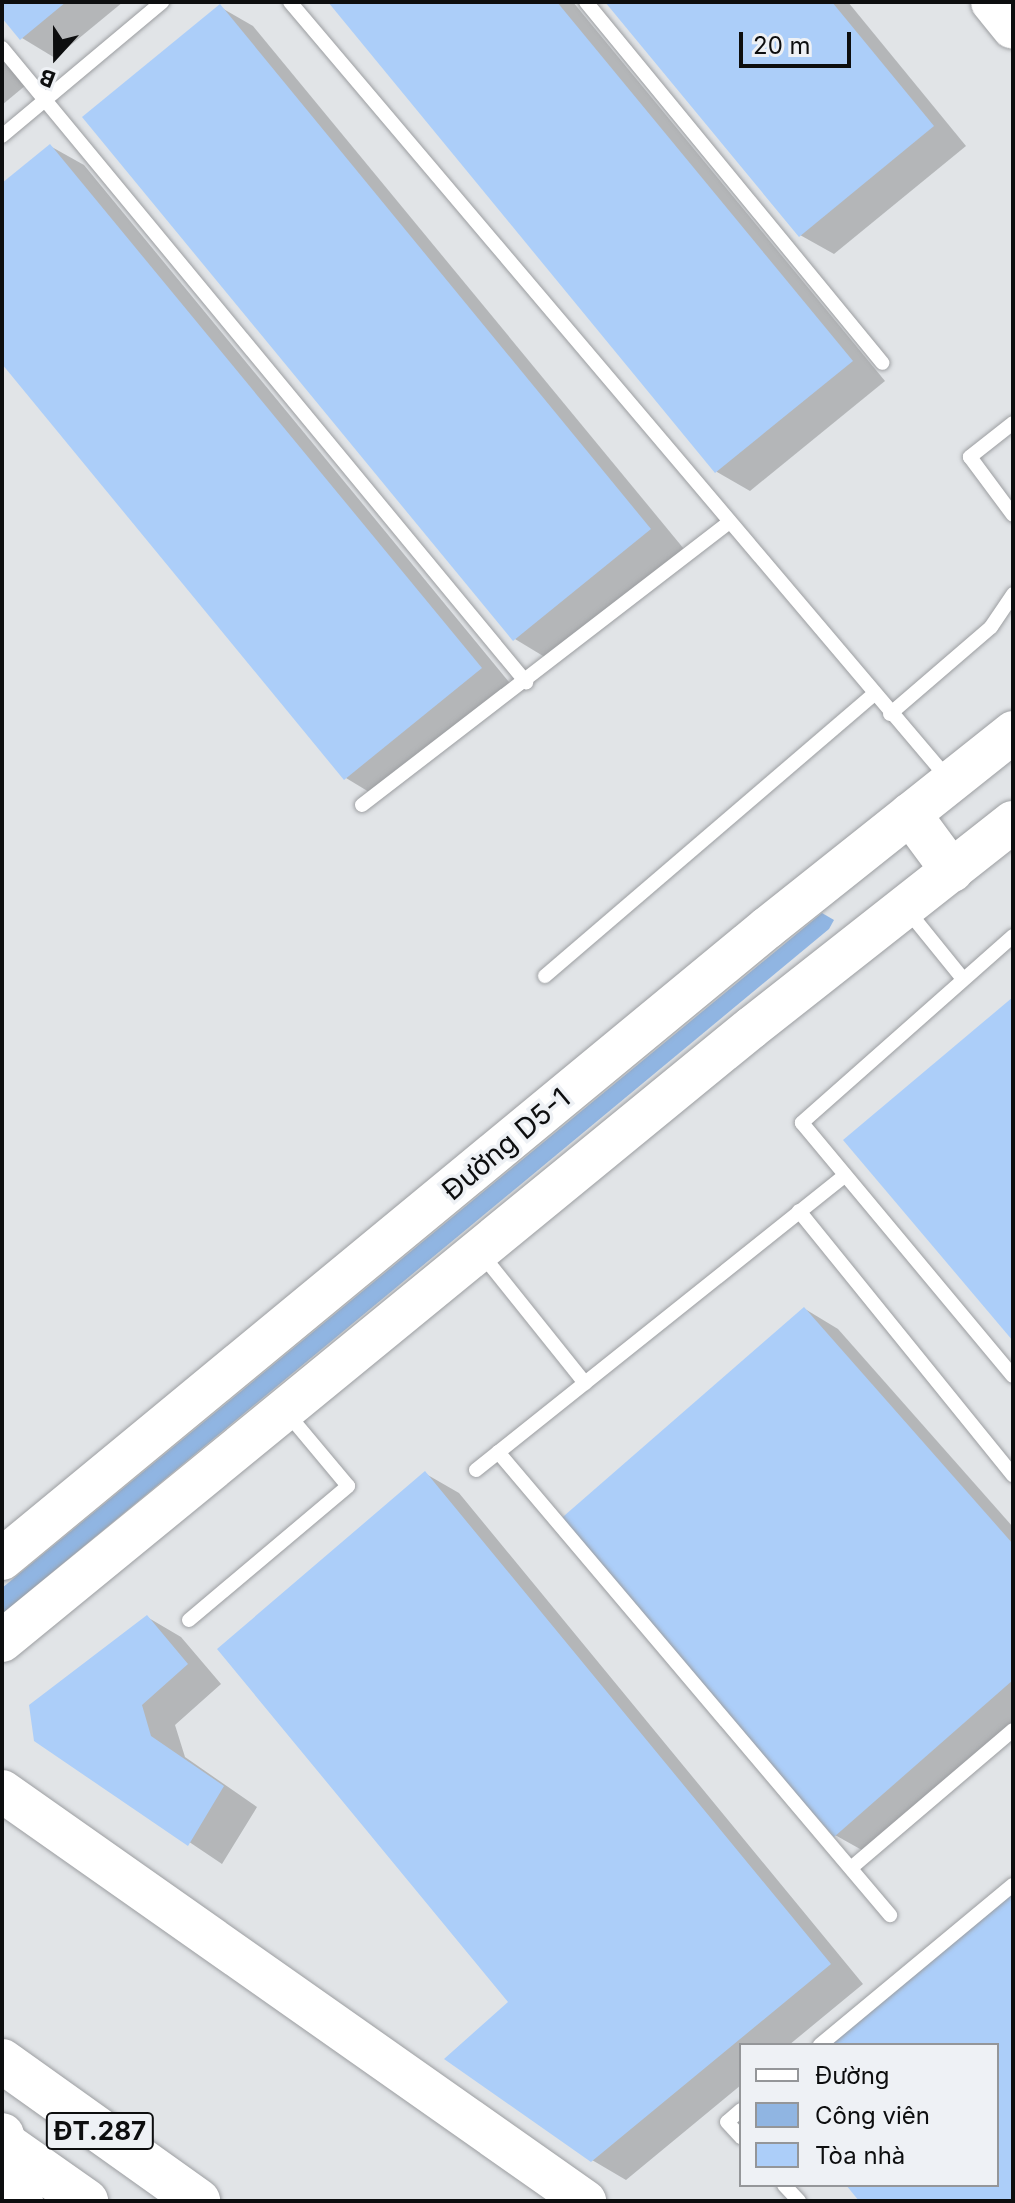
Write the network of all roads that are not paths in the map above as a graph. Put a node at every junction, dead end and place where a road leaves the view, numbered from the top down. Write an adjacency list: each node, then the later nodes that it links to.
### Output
1 (162, 2): 7 (lane)
2 (290, 2): 12 (lane)
3 (586, 2): 9 (lane)
4 (992, 2): 5 (main road)
5 (1013, 28)
6 (2, 48): 7 (lane)
7 (45, 100): 8 (lane); 14 (lane)
8 (2, 136)
9 (883, 363)
10 (1013, 423): 11 (lane)
11 (1013, 515)
12 (729, 522): 14 (lane); 15 (lane)
13 (1013, 594): 16 (lane)
14 (526, 682): 19 (lane)
15 (873, 695): 16 (lane); 25 (lane)
16 (890, 714): 18 (lane)
17 (1013, 732): 18 (main road, Đường D5-1)
18 (951, 782): 20 (main road, Đường D5-1)
19 (362, 805)
20 (910, 814): 22 (main road); 36 (main road, Đường D5-1)
21 (1004, 835): 22 (main road)
22 (952, 871): 23 (main road)
23 (905, 907): 26 (lane); 29 (main road)
24 (1013, 936): 26 (lane)
25 (545, 976)
26 (963, 979): 27 (lane)
27 (845, 1175): 28 (lane); 30 (lane)
28 (799, 1211): 31 (lane); 35 (lane)
29 (479, 1250): 31 (lane); 32 (main road)
30 (1013, 1376)
31 (585, 1383): 33 (lane)
32 (284, 1410): 37 (lane); 38 (main road)
33 (498, 1452): 34 (lane); 41 (lane)
34 (476, 1470)
35 (1013, 1475)
36 (2, 1559)
37 (189, 1620)
38 (2, 1641)
39 (1013, 1730): 41 (lane)
40 (2, 1791): 52 (main road)
41 (851, 1868): 43 (lane)
42 (1013, 1885): 44 (lane)
43 (890, 1915)
44 (822, 2043)
45 (2, 2061): 51 (main road, ĐT.287)
46 (739, 2112): 47 (lane)
47 (739, 2135)
48 (3, 2141): 49 (main road); 50 (main road, ĐT.287)
49 (21, 2201)
50 (86, 2201)
51 (198, 2201)
52 (585, 2201)

